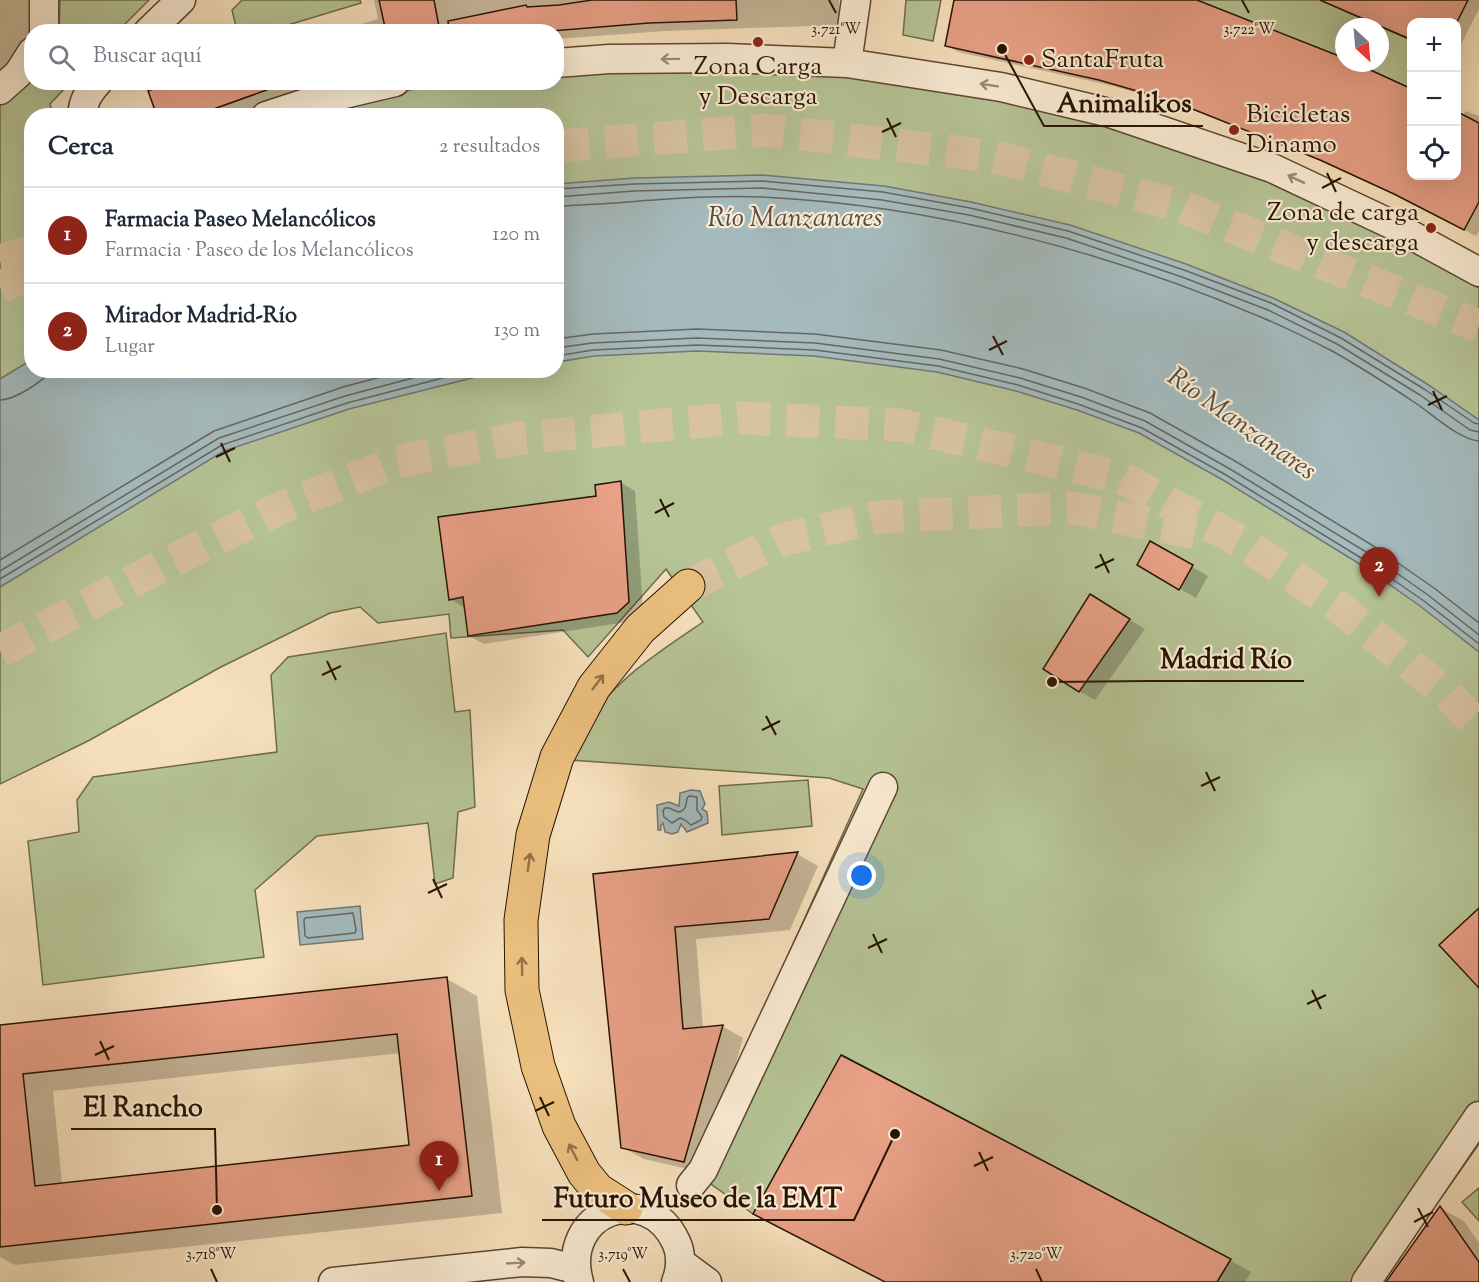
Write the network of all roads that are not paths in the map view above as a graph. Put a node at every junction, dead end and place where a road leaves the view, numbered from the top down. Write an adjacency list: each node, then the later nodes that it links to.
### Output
1 (44, 0): 4 (street)
2 (181, 0): 5 (street)
3 (856, 0): 7 (street)
4 (44, 24)
5 (156, 24)
6 (564, 62): 7 (street, one-way to 6)
7 (847, 63): 14 (street, one-way to 7)
8 (24, 65): 9 (street)
9 (0, 90)
10 (91, 90): 12 (street)
11 (361, 90): 13 (street)
12 (83, 108)
13 (291, 108)
14 (1479, 272)
15 (688, 586): 19 (highway, one-way to 15)
16 (883, 787): 18 (street)
17 (1479, 1116): 24 (street)
18 (691, 1185)
19 (626, 1208): 20 (street); 21 (street)
20 (678, 1272): 23 (street)
21 (577, 1275): 22 (street, one-way to 21)
22 (333, 1282)
23 (706, 1282)
24 (1366, 1282)

